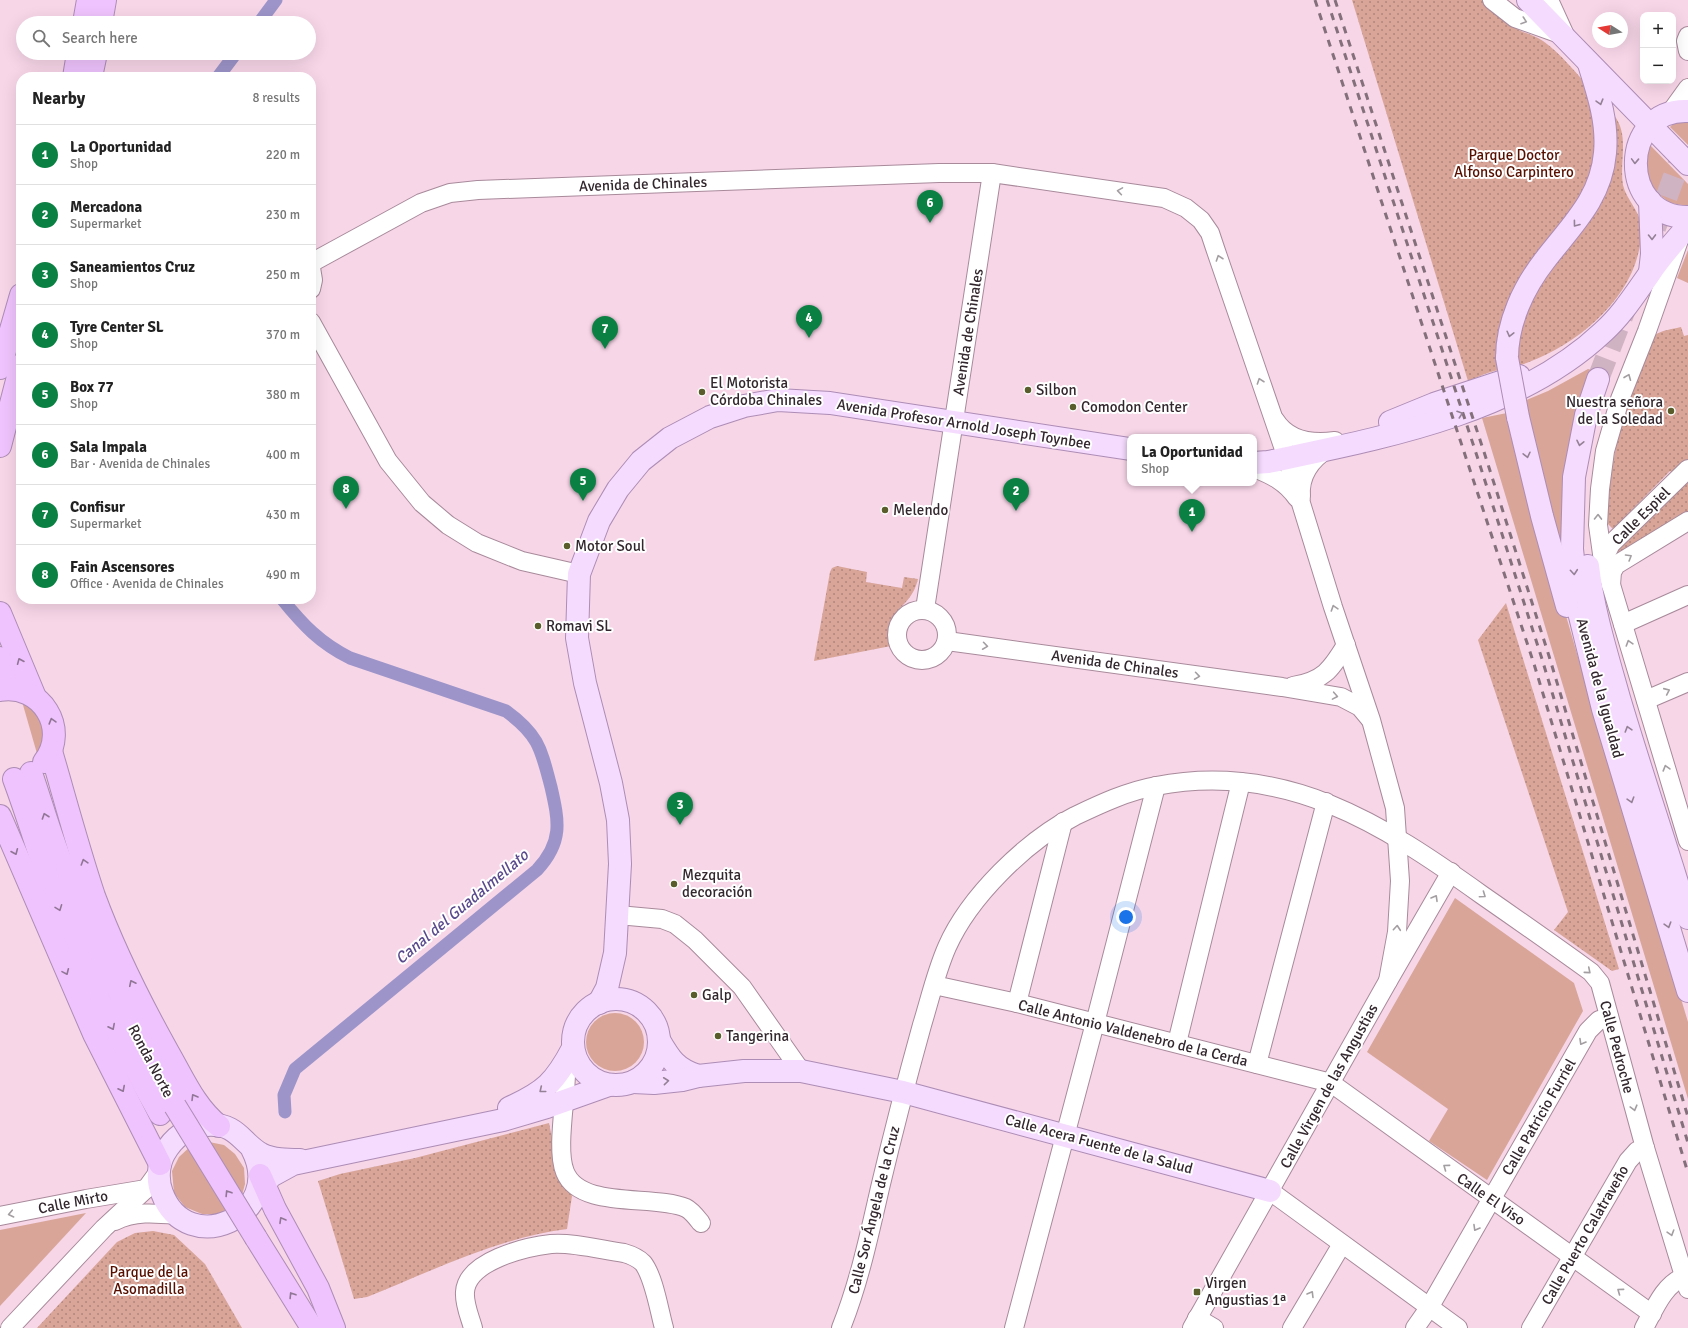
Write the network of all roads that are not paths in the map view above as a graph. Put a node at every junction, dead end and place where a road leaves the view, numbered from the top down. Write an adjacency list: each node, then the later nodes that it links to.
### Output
1 (88, 0): 5 (highway)
2 (105, 0): 6 (highway)
3 (1492, 0): 8 (street, one-way to 8)
4 (1538, 3): 8 (main road)
5 (85, 16)
6 (102, 16)
7 (1688, 36): 9 (street)
8 (1564, 38): 12 (main road)
9 (1688, 51)
10 (77, 60): 13 (highway)
11 (95, 60): 14 (highway)
12 (1589, 64): 17 (main road); 54 (main road, one-way to 54, bridge)
13 (75, 72)
14 (92, 72)
15 (1688, 88): 16 (street)
16 (1679, 112): 17 (main road)
17 (1650, 126): 18 (main road); 20 (main road, one-way to 20)
18 (1688, 164)
19 (992, 173): 22 (street, Avenida de Chinales); 28 (street, Avenida de Chinales, one-way to 19); 29 (street, Avenida de Chinales)
20 (1650, 201): 21 (main road); 23 (main road, one-way to 23)
21 (1686, 225): 23 (main road); 39 (street, Avenida de la Igualdad, one-way to 21)
22 (316, 259)
23 (1650, 272): 31 (main road)
24 (16, 312): 26 (highway)
25 (316, 331): 40 (street)
26 (0, 368)
27 (16, 383): 30 (highway)
28 (1271, 412): 31 (street, Avenida de Chinales); 33 (street, Avenida de Chinales)
29 (954, 424): 32 (main road, Avenida Profesor Arnold Joseph Toynbee); 40 (main road, Avenida Profesor Arnold Joseph Toynbee); 43 (street, Avenida de Chinales)
30 (0, 446)
31 (1331, 446): 33 (main road); 37 (street, Avenida de Chinales)
32 (1127, 449)
33 (1286, 458): 34 (main road); 37 (street, Avenida de Chinales)
34 (1257, 463)
35 (1688, 468): 39 (street, Calle Espiel)
36 (1257, 469): 37 (street, Avenida de Chinales)
37 (1301, 503): 47 (street, Avenida de Chinales, one-way to 37)
38 (1688, 521): 41 (street, Calle Espiel, one-way to 38)
39 (1606, 568): 41 (street, Avenida de la Igualdad)
40 (579, 574): 68 (main road, Avenida Profesor Arnold Joseph Toynbee)
41 (1612, 588): 45 (street, Avenida de la Igualdad)
42 (1688, 595): 45 (street)
43 (925, 610): 46 (street); 46 (street)
44 (0, 613): 52 (highway, one-way to 44)
45 (1623, 624): 53 (street, Avenida de la Igualdad, one-way to 45)
46 (947, 641): 50 (street, Avenida de Chinales, one-way to 50)
47 (1346, 645): 50 (street, Avenida de Chinales); 55 (street, Calle Virgen de las Angustias)
48 (0, 658): 51 (highway)
49 (1688, 682): 53 (street, one-way to 49)
50 (1282, 687): 55 (street, Avenida de Chinales, one-way to 55)
51 (3, 690): 52 (highway)
52 (35, 697): 56 (highway, one-way to 52)
53 (1646, 700): 61 (street, Avenida de la Igualdad, one-way to 53)
54 (1603, 709): 66 (main road, Avenida de la Igualdad, one-way to 54); 73 (main road, Avenida de la Igualdad, one-way to 73)
55 (1371, 720): 64 (street, Calle Virgen de las Angustias)
56 (51, 750): 57 (highway); 90 (highway, one-way to 56)
57 (15, 776): 112 (highway, Ronda Norte, one-way to 57, bridge)
58 (1241, 782): 59 (street, Calle Pedroche); 60 (street, Calle Pedroche); 80 (street)
59 (1156, 786): 63 (street, Calle Pedroche); 78 (street)
60 (1326, 802): 64 (street, Calle Pedroche); 82 (street)
61 (1682, 803): 65 (street, Avenida de la Igualdad); 66 (street, Avenida de la Igualdad)
62 (0, 816): 96 (highway, one-way to 96)
63 (1063, 822): 72 (street, Calle Sor Ángela de la Cruz); 76 (street)
64 (1398, 838): 67 (street, Calle Pedroche); 71 (street, Calle Virgen de las Angustias, one-way to 64)
65 (1688, 840)
66 (1670, 859): 69 (main road, Avenida de la Igualdad)
67 (1451, 872): 71 (street, Calle Virgen de las Angustias, one-way to 67); 77 (street, Calle Pedroche, one-way to 77)
68 (618, 915): 70 (main road, Avenida Profesor Arnold Joseph Toynbee); 83 (street)
69 (1688, 918)
70 (615, 953): 74 (main road, Avenida Profesor Arnold Joseph Toynbee); 75 (main road, Avenida Profesor Arnold Joseph Toynbee)
71 (1388, 980): 86 (street, Calle Virgen de las Angustias)
72 (934, 985): 76 (street, Calle Antonio Valdenebro de la Cerda); 88 (street, Calle Sor Ángela de la Cruz)
73 (1688, 991)
74 (599, 1002): 75 (main road); 81 (main road)
75 (632, 1002): 79 (main road)
76 (1018, 1003): 78 (street, Calle Antonio Valdenebro de la Cerda)
77 (1609, 1017): 93 (street, Calle Pedroche, one-way to 93); 100 (street, Calle Patricio Furriel, one-way to 100)
78 (1095, 1023): 80 (street, Calle Antonio Valdenebro de la Cerda); 92 (street)
79 (659, 1040): 84 (main road, Calle Acera Fuente de la Salud); 85 (main road)
80 (1177, 1043): 82 (street, Calle Antonio Valdenebro de la Cerda)
81 (569, 1055): 87 (main road); 89 (street); 91 (main road, one-way to 91)
82 (1257, 1064): 86 (street, Calle Antonio Valdenebro de la Cerda)
83 (801, 1071): 84 (main road, Calle Acera Fuente de la Salud); 88 (main road, Calle Acera Fuente de la Salud)
84 (698, 1076): 85 (main road, Calle Acera Fuente de la Salud, one-way to 84)
85 (633, 1082): 87 (main road)
86 (1331, 1083): 99 (street, Calle Virgen de las Angustias); 100 (street, Calle El Viso, one-way to 86)
87 (609, 1085): 89 (main road)
88 (903, 1092): 92 (main road, Calle Acera Fuente de la Salud); 116 (street, Calle Sor Ángela de la Cruz)
89 (565, 1100): 91 (main road); 103 (street)
90 (219, 1126): 94 (main road); 96 (main road)
91 (461, 1128): 95 (main road)
92 (1065, 1134): 99 (main road, Calle Acera Fuente de la Salud); 117 (street)
93 (1645, 1148): 106 (street, Calle Puerto Calatraveño); 107 (street, Calle Pedroche, one-way to 107)
94 (252, 1149): 95 (main road); 97 (main road)
95 (304, 1160): 97 (main road)
96 (159, 1167): 98 (street); 101 (main road)
97 (260, 1184): 101 (main road); 113 (highway, one-way to 97)
98 (146, 1189): 102 (street, Calle Mirto, one-way to 102); 104 (street)
99 (1270, 1191): 105 (street, Calle Acera Fuente de la Salud); 110 (street, Calle Virgen de las Angustias)
100 (1492, 1200): 106 (street, Calle El Viso); 108 (street, Calle Patricio Furriel, one-way to 108)
101 (177, 1215): 104 (street)
102 (0, 1216)
103 (701, 1223)
104 (104, 1228): 111 (street)
105 (1342, 1244): 108 (street, Calle Acera Fuente de la Salud); 119 (street, one-way to 105)
106 (1571, 1256): 109 (street, Calle El Viso, one-way to 106); 122 (street, Calle Puerto Calatraveño)
107 (1686, 1283): 109 (street)
108 (1429, 1308): 120 (street, Calle Patricio Furriel); 121 (street, Calle Acera Fuente de la Salud)
109 (1648, 1321)
110 (1194, 1323): 118 (street)
111 (10, 1328)
112 (312, 1328)
113 (334, 1328)
114 (473, 1328): 115 (street)
115 (664, 1328)
116 (841, 1328)
117 (1014, 1328)
118 (1214, 1328)
119 (1292, 1328)
120 (1415, 1328)
121 (1458, 1328)
122 (1531, 1328)

